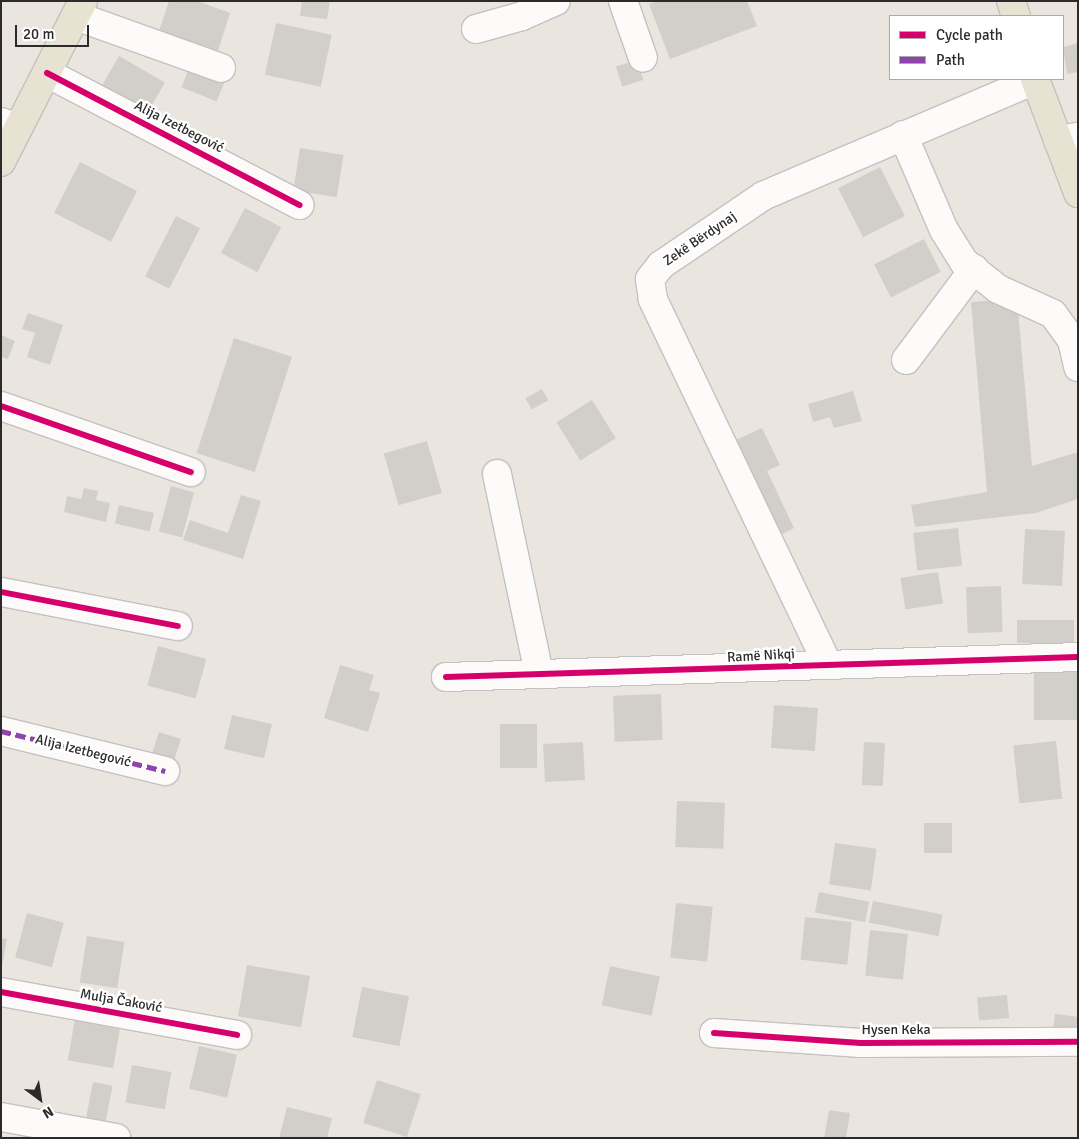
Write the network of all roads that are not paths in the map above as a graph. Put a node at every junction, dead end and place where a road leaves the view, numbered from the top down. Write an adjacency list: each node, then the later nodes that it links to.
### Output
1 (556, 1): 6 (street)
2 (624, 1): 7 (street)
3 (1011, 1): 5 (main road)
4 (80, 9): 8 (street); 9 (main road)
5 (1016, 15)
6 (476, 28)
7 (643, 58)
8 (221, 68)
9 (47, 73): 12 (main road); 17 (street, Alija Izetbegović)
10 (1033, 80): 13 (street, Zekë Bërdynaj)
11 (1036, 80): 14 (main road, Zekë Bërdynaj)
12 (10, 125): 15 (main road)
13 (903, 135): 18 (street); 27 (street, Zekë Bërdynaj)
14 (1068, 139): 16 (main road, Zekë Bërdynaj)
15 (1, 162)
16 (1078, 193)
17 (300, 205)
18 (974, 269): 19 (street); 20 (street)
19 (906, 360)
20 (1078, 367)
21 (1, 406): 22 (street)
22 (191, 472)
23 (497, 474): 28 (street)
24 (1, 592): 25 (street)
25 (178, 626)
26 (1078, 657): 27 (street, Ramë Nikqi)
27 (828, 665): 28 (street, Ramë Nikqi)
28 (539, 674): 29 (street, Ramë Nikqi)
29 (446, 677)
30 (1, 730): 31 (street, Alija Izetbegović)
31 (165, 771)
32 (1, 992): 34 (street, Mulja Čaković)
33 (714, 1033): 35 (street, Hysen Keka)
34 (236, 1035)
35 (1078, 1042)
36 (1, 1117): 37 (street)
37 (116, 1138)

